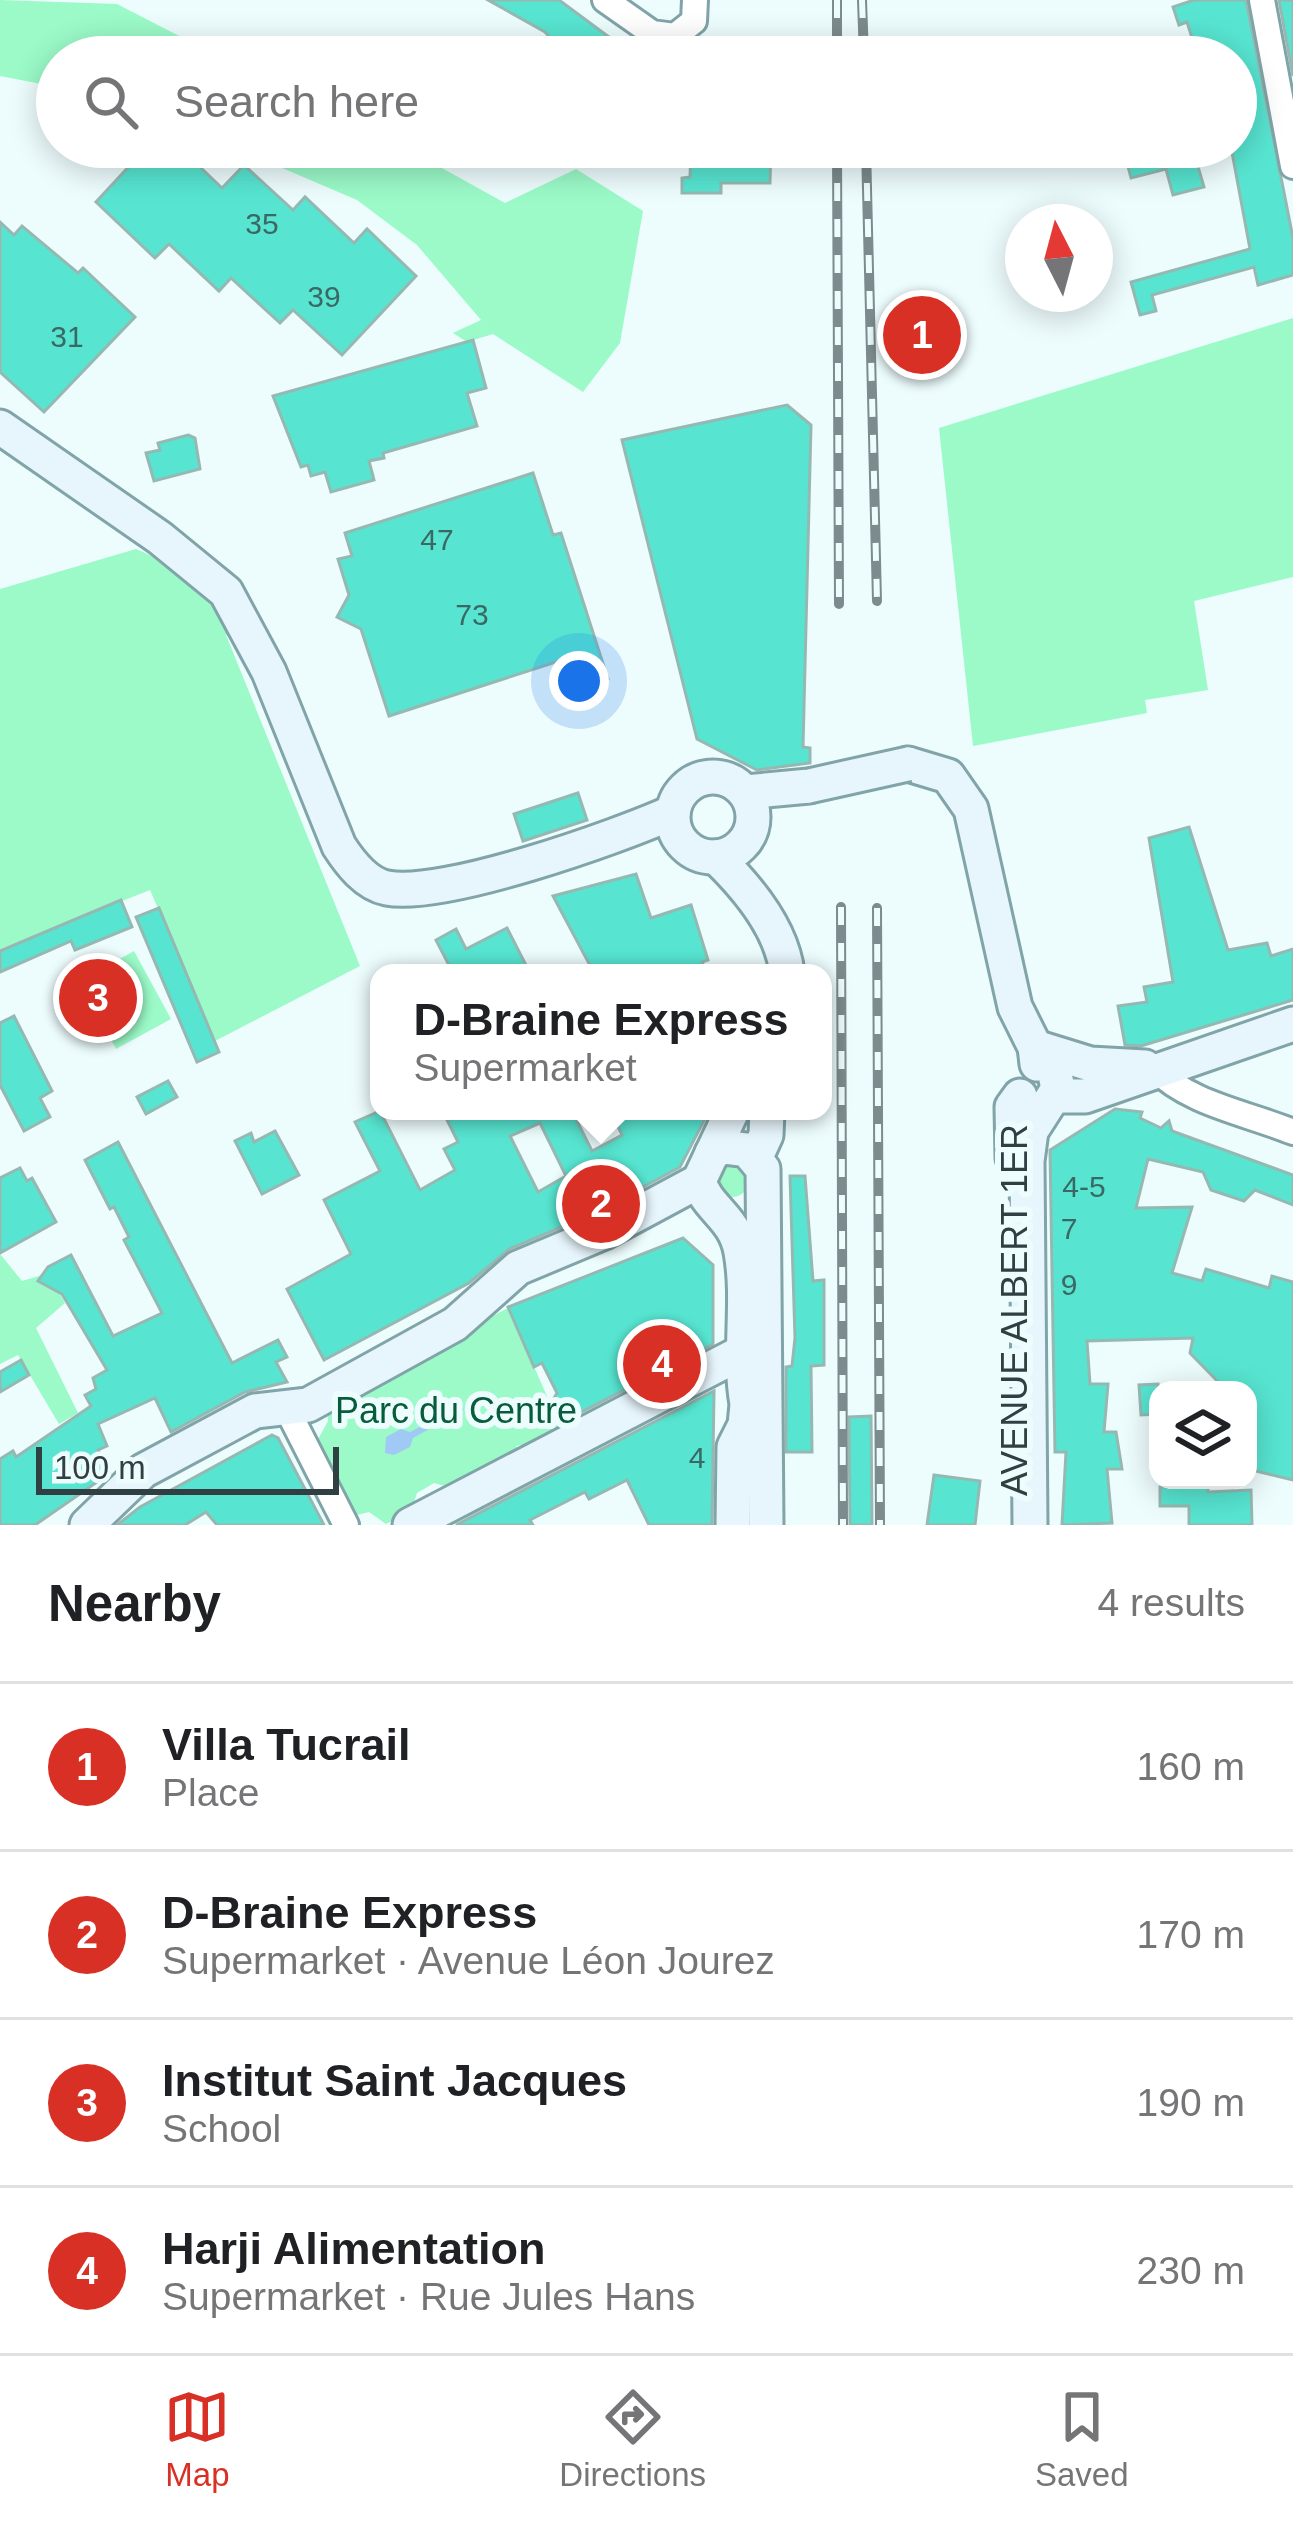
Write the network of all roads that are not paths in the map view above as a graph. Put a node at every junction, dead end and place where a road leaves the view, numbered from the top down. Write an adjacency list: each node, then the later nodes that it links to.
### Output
1 (605, 0): 2 (street)
2 (695, 0)
3 (1262, 0): 4 (street)
4 (1293, 166)
5 (0, 427): 6 (street)
6 (675, 823): 7 (street); 7 (street)
7 (740, 828): 8 (street); 12 (street)
8 (785, 964)
9 (1293, 1024): 10 (street)
10 (1199, 1055): 11 (street); 13 (street)
11 (1154, 1068): 12 (street); 12 (street); 13 (street)
12 (1038, 1079): 28 (street, AVENUE ALBERT 1ER); 29 (street, AVENUE ALBERT 1ER)
13 (1224, 1103): 16 (street)
14 (728, 1120): 18 (street)
15 (767, 1120): 17 (street)
16 (1293, 1132)
17 (756, 1157): 18 (street); 19 (street)
18 (706, 1167): 20 (street); 22 (street)
19 (760, 1195): 20 (street); 21 (street)
20 (724, 1210): 21 (street)
21 (754, 1347): 25 (street); 26 (street); 27 (street)
22 (288, 1411): 23 (street); 24 (street)
23 (87, 1525)
24 (346, 1525)
25 (410, 1525)
26 (733, 1525)
27 (766, 1525)
28 (1013, 1525)
29 (1030, 1525)

